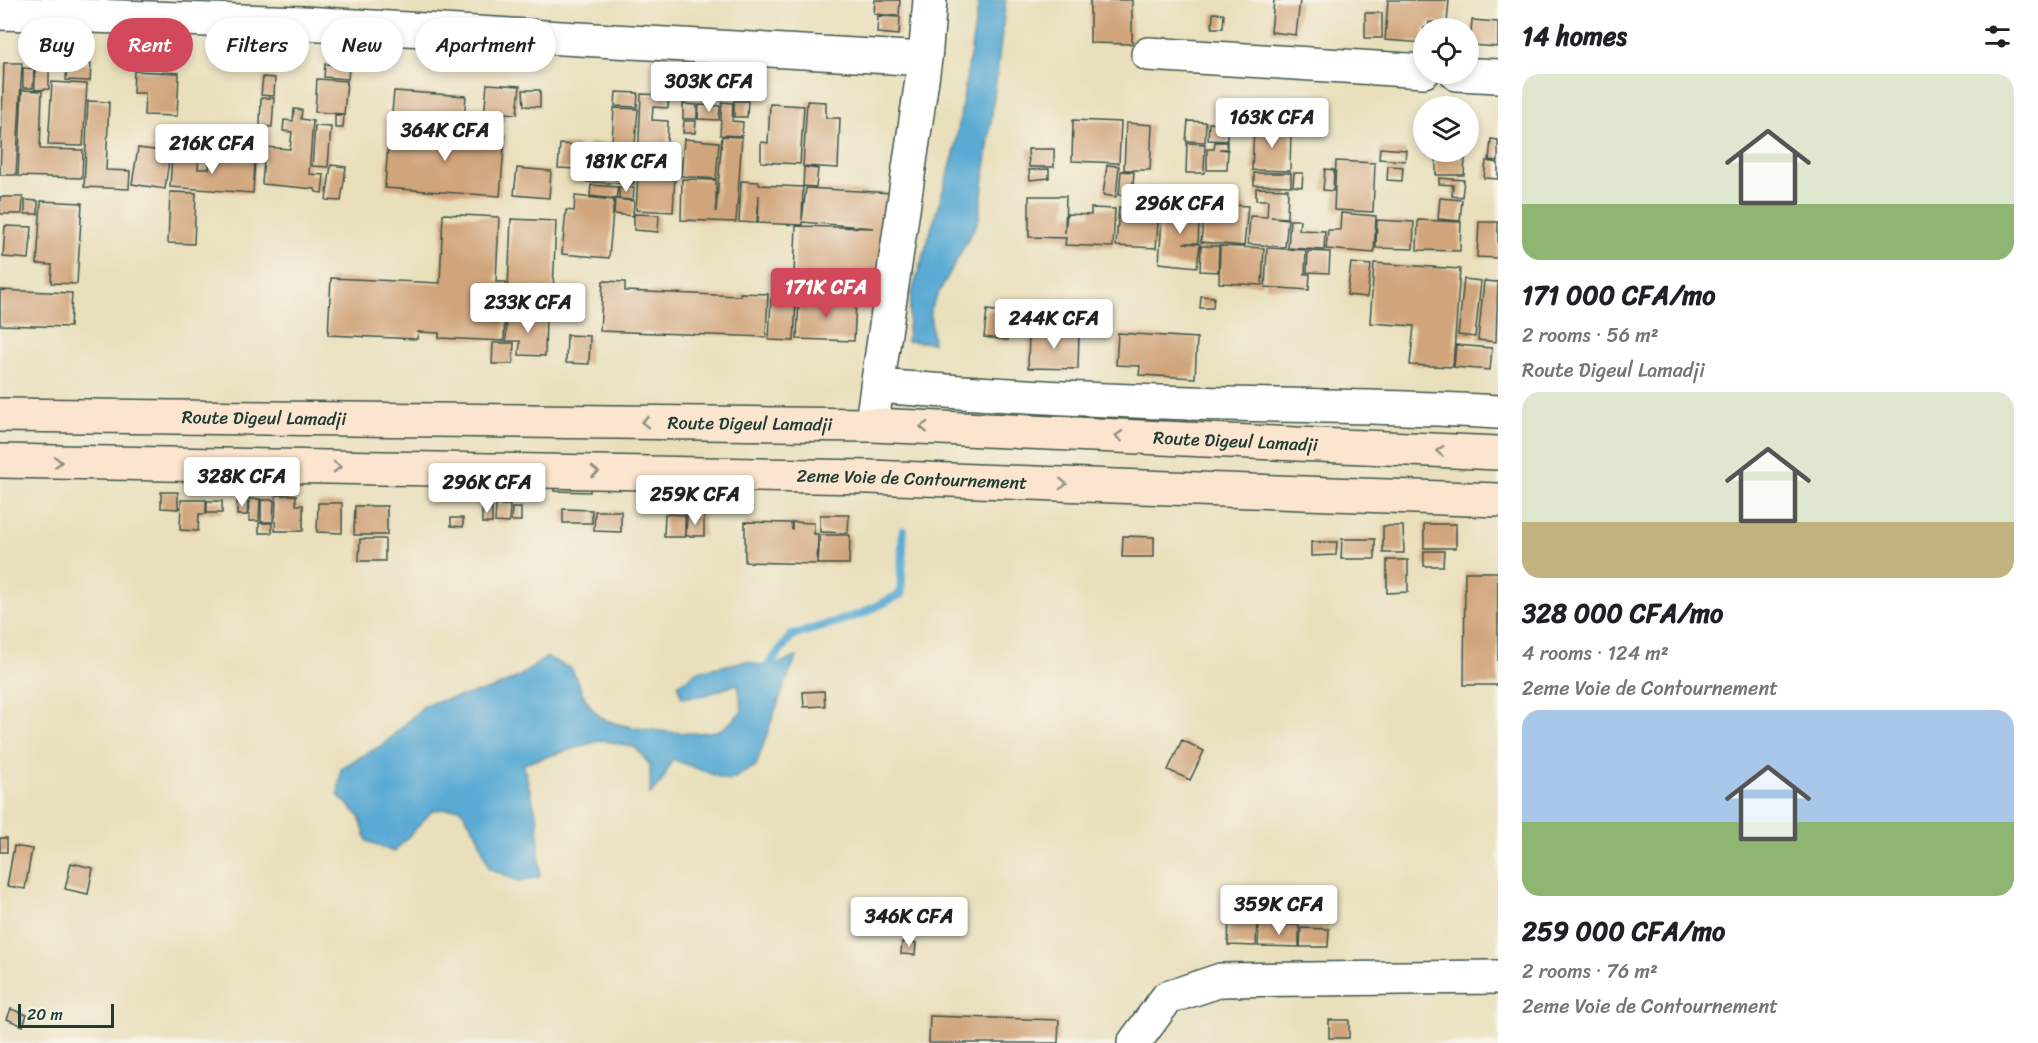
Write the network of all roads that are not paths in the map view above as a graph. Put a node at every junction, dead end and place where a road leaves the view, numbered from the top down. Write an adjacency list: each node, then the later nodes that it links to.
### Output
1 (930, 0): 5 (street)
2 (304, 11): 3 (street); 5 (street)
3 (0, 13)
4 (1148, 54): 6 (street)
5 (925, 59): 9 (street)
6 (1413, 70)
7 (1479, 75): 8 (street)
8 (1498, 76)
9 (878, 386): 10 (street); 12 (street)
10 (1498, 412)
11 (0, 415): 12 (main road, Route Digeul Lamadji, one-way to 11)
12 (872, 425): 13 (main road, Route Digeul Lamadji, one-way to 12)
13 (1498, 453)
14 (0, 461): 15 (main road, 2eme Voie de Contournement, one-way to 15)
15 (1498, 500)
16 (1498, 977): 17 (street)
17 (1134, 1043)

